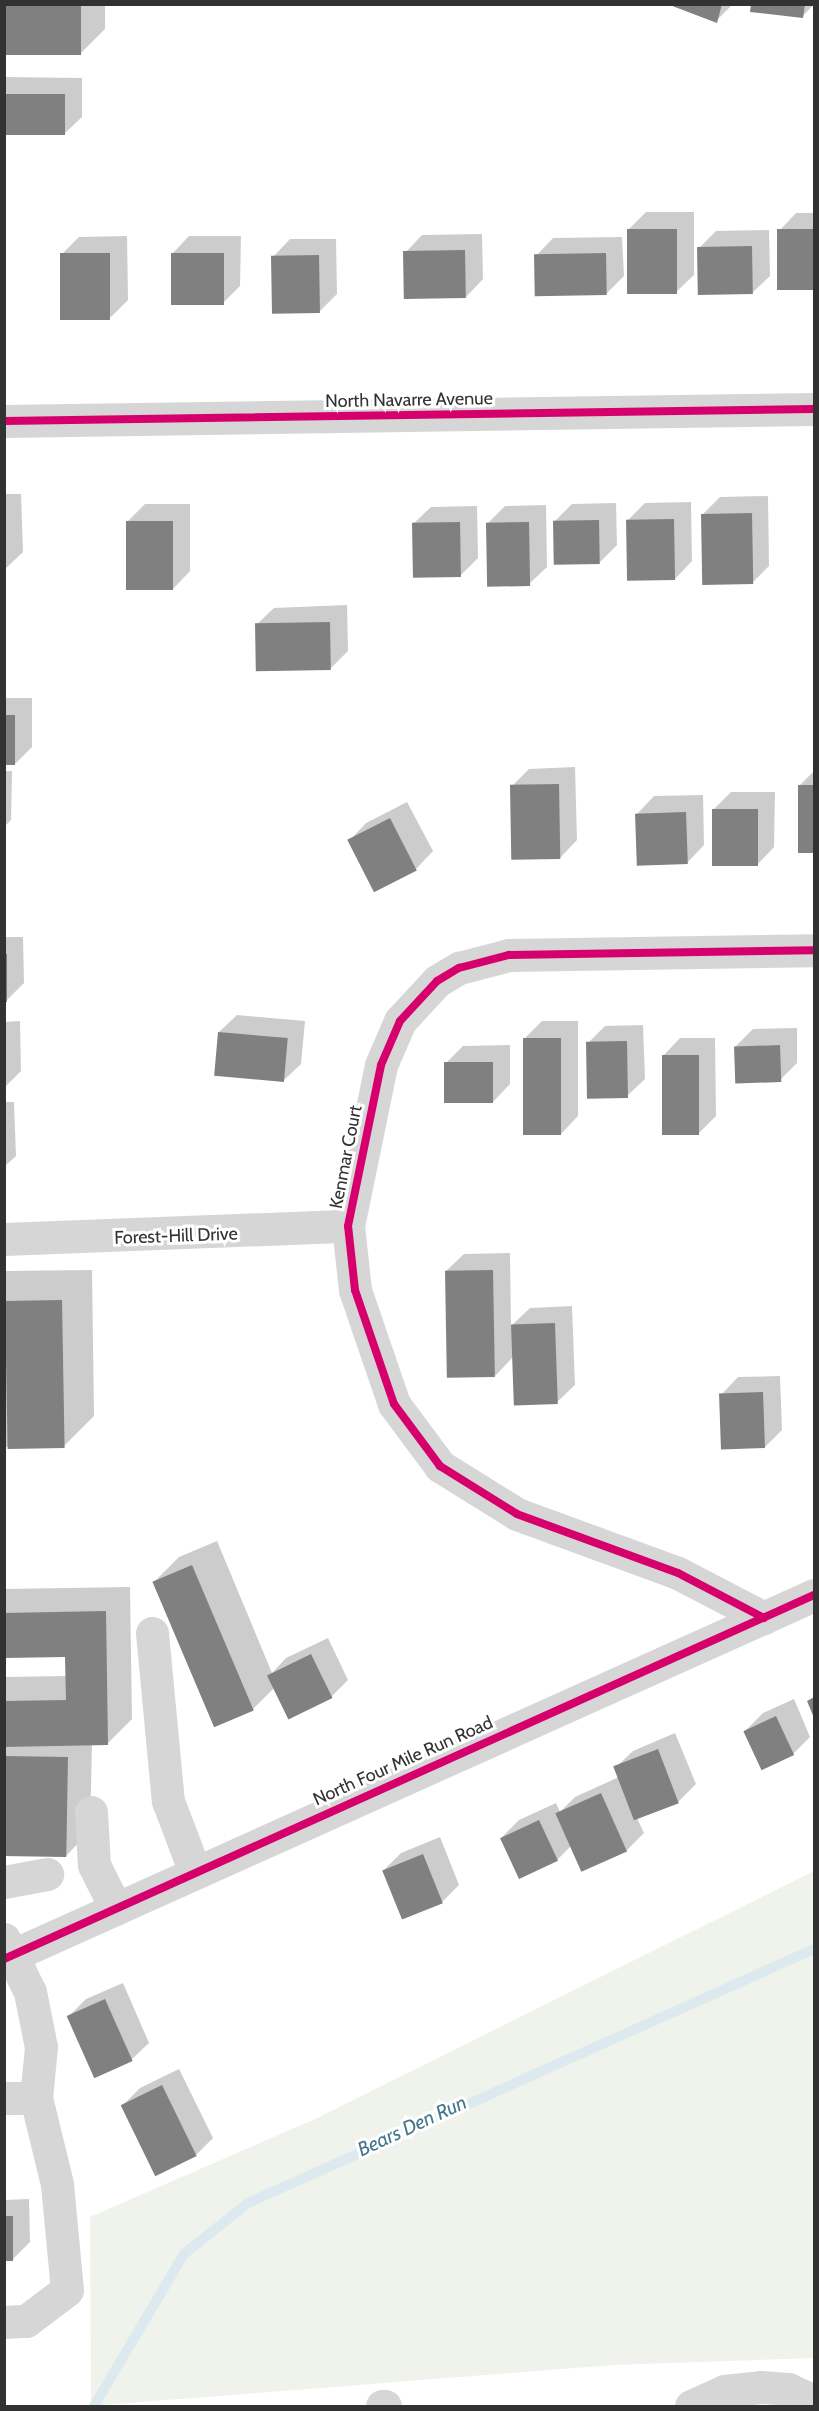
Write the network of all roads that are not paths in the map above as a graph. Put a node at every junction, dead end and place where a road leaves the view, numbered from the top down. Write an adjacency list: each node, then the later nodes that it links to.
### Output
1 (814, 409): 2 (street, North Navarre Avenue)
2 (4, 421)
3 (814, 950): 4 (street, Kenmar Court)
4 (348, 1226): 5 (street, Forest-Hill Drive); 7 (street, Kenmar Court)
5 (4, 1239)
6 (814, 1595): 7 (street, North Four Mile Run Road)
7 (764, 1618): 10 (street, North Four Mile Run Road)
8 (152, 1633): 10 (street)
9 (91, 1812): 13 (street)
10 (195, 1872): 13 (street, North Four Mile Run Road)
11 (47, 1874): 12 (street)
12 (4, 1882)
13 (116, 1908): 14 (street, North Four Mile Run Road)
14 (8, 1951): 15 (street)
15 (20, 2098): 16 (street)
16 (4, 2322)
17 (814, 2401): 18 (street)
18 (691, 2406)

